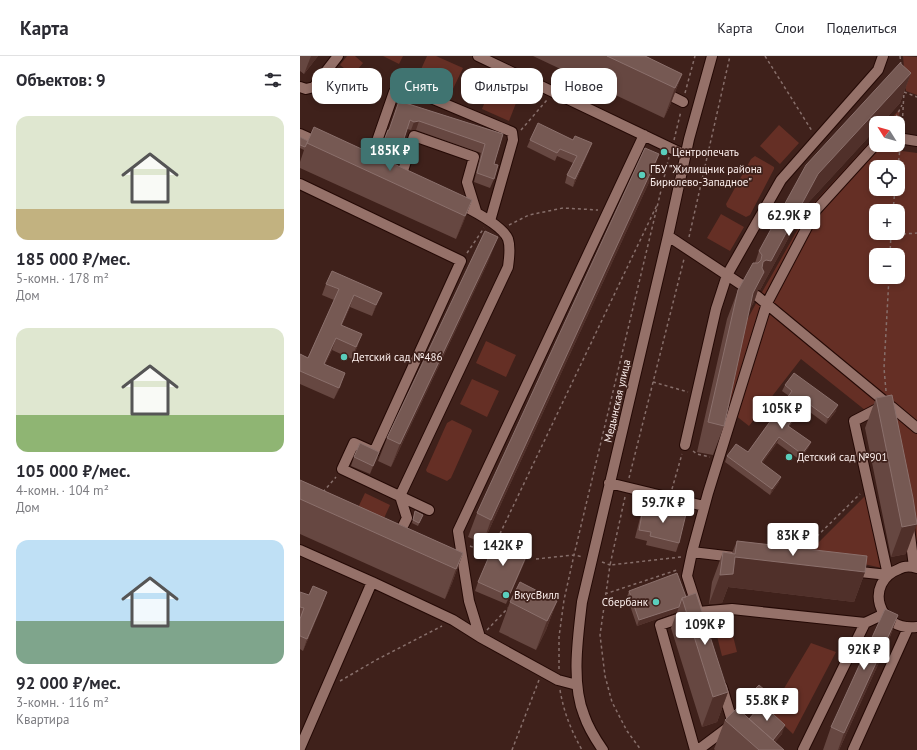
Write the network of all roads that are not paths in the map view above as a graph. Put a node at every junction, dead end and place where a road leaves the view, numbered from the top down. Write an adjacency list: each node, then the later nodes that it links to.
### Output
1 (338, 56): 5 (street)
2 (478, 56): 9 (street)
3 (712, 56): 14 (street, Медынская улица)
4 (883, 56): 22 (street)
5 (300, 87)
6 (654, 88): 7 (street)
7 (683, 102)
8 (300, 134): 12 (street)
9 (644, 135): 14 (street); 42 (street)
10 (905, 140): 11 (street)
11 (917, 141)
12 (328, 146)
13 (869, 152): 25 (street)
14 (686, 155): 21 (street, Медынская улица)
15 (369, 164): 20 (street)
16 (401, 177): 19 (street)
17 (300, 184): 31 (street)
18 (448, 199): 19 (street)
19 (476, 211): 20 (street)
20 (490, 221): 31 (street)
21 (668, 236): 22 (street); 30 (street, Медынская улица)
22 (727, 275): 23 (street); 29 (street)
23 (745, 287)
24 (757, 296): 25 (street)
25 (767, 303): 26 (street); 32 (street)
26 (890, 406): 27 (street); 28 (street); 43 (street)
27 (894, 422)
28 (917, 428)
29 (685, 445)
30 (609, 484): 32 (street); 51 (street, Медынская улица)
31 (400, 496): 33 (street); 35 (street)
32 (704, 506): 37 (street)
33 (429, 510)
34 (907, 514): 39 (street)
35 (395, 544)
36 (300, 550): 44 (street)
37 (691, 554): 38 (street); 46 (street)
38 (745, 558)
39 (916, 567): 43 (street)
40 (451, 569): 42 (street)
41 (843, 570): 43 (street)
42 (465, 575): 49 (street)
43 (888, 575): 45 (street)
44 (372, 582): 49 (street); 54 (street)
45 (884, 614): 47 (street); 48 (street)
46 (699, 616): 47 (street); 56 (street)
47 (864, 623): 58 (street)
48 (913, 627): 59 (street)
49 (480, 637): 51 (street)
50 (719, 679): 52 (street)
51 (576, 685): 55 (street, Медынская улица)
52 (733, 724): 53 (street); 57 (street)
53 (744, 734)
54 (301, 749)
55 (603, 750)
56 (695, 750)
57 (698, 750)
58 (803, 750)
59 (853, 750)

